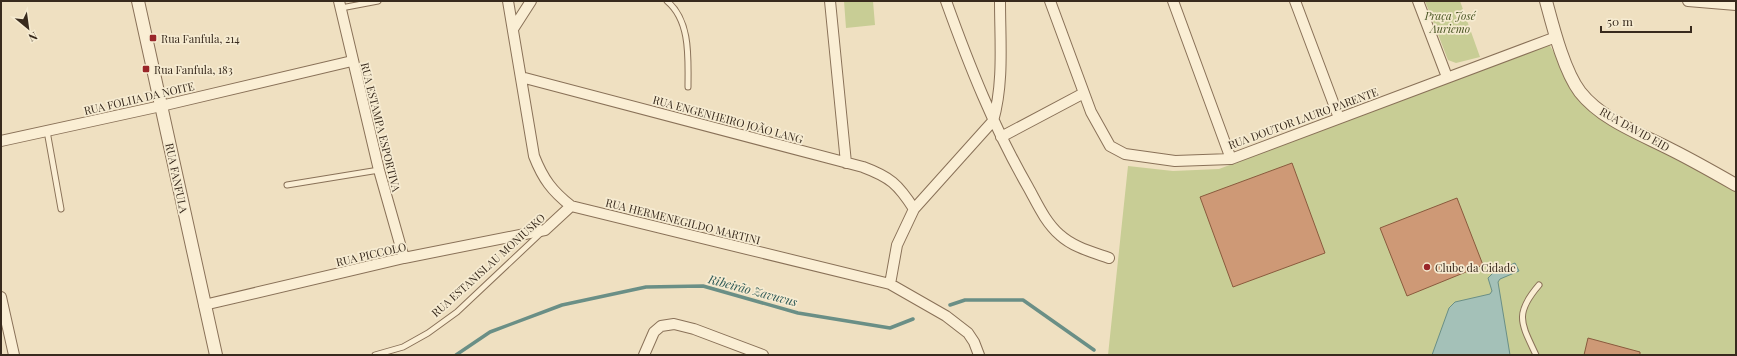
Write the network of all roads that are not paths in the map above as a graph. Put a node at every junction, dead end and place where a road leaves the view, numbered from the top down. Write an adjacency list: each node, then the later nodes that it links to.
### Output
1 (138, 1): 25 (street, RUA FANFULA)
2 (378, 1): 16 (lane)
3 (508, 1): 18 (street, RUA HERMENEGILDO MARTINI)
4 (531, 1): 18 (street)
5 (667, 1): 23 (lane)
6 (830, 1): 32 (street)
7 (946, 1): 27 (street)
8 (1000, 1): 27 (street)
9 (1050, 1): 24 (street, RUA DOUTOR LAURO PARENTE)
10 (1173, 1): 31 (street)
11 (1295, 1): 26 (street)
12 (1418, 1): 22 (street)
13 (1546, 1): 19 (street, RUA DAVID EID)
14 (1688, 1): 15 (street)
15 (1725, 3): 17 (street)
16 (340, 5): 20 (street, RUA ESTAMPA ESPORTIVA)
17 (1736, 5)
18 (513, 29): 21 (street, RUA HERMENEGILDO MARTINI)
19 (1556, 37): 22 (street, RUA DOUTOR LAURO PARENTE); 35 (street, RUA DAVID EID)
20 (352, 61): 25 (street, RUA FOLHA DA NOITE); 33 (street, RUA ESTAMPA ESPORTIVA)
21 (521, 77): 32 (street, RUA ENGENHEIRO JOÃO LANG); 36 (street, RUA HERMENEGILDO MARTINI)
22 (1447, 77): 26 (street, RUA DOUTOR LAURO PARENTE)
23 (688, 87)
24 (1084, 93): 29 (street); 31 (street, RUA DOUTOR LAURO PARENTE)
25 (161, 106): 28 (street, RUA FOLHA DA NOITE); 45 (street, RUA FANFULA)
26 (1339, 118): 31 (street, RUA DOUTOR LAURO PARENTE)
27 (993, 121): 29 (street); 38 (street)
28 (47, 131): 30 (street, RUA FOLHA DA NOITE); 37 (lane)
29 (1001, 136): 41 (street)
30 (1, 141)
31 (1231, 159)
32 (846, 163): 38 (street, RUA ENGENHEIRO JOÃO LANG)
33 (378, 170): 34 (lane); 40 (street, RUA ESTAMPA ESPORTIVA)
34 (287, 185)
35 (1736, 185)
36 (571, 206): 39 (street, RUA ESTANISLAU MONIUSKO); 42 (street, RUA HERMENEGILDO MARTINI)
37 (61, 209)
38 (914, 209): 42 (street)
39 (545, 230): 40 (street, RUA PICCOLO); 48 (lane, RUA ESTANISLAU MONIUSKO)
40 (404, 258): 45 (street, RUA PICCOLO)
41 (1109, 258)
42 (890, 284): 51 (street, RUA HERMENEGILDO MARTINI)
43 (1539, 285): 52 (lane)
44 (1, 297): 46 (street)
45 (204, 305): 47 (street, RUA FANFULA)
46 (14, 355)
47 (216, 355)
48 (375, 355)
49 (644, 355): 50 (street)
50 (763, 355)
51 (979, 355)
52 (1536, 355)

